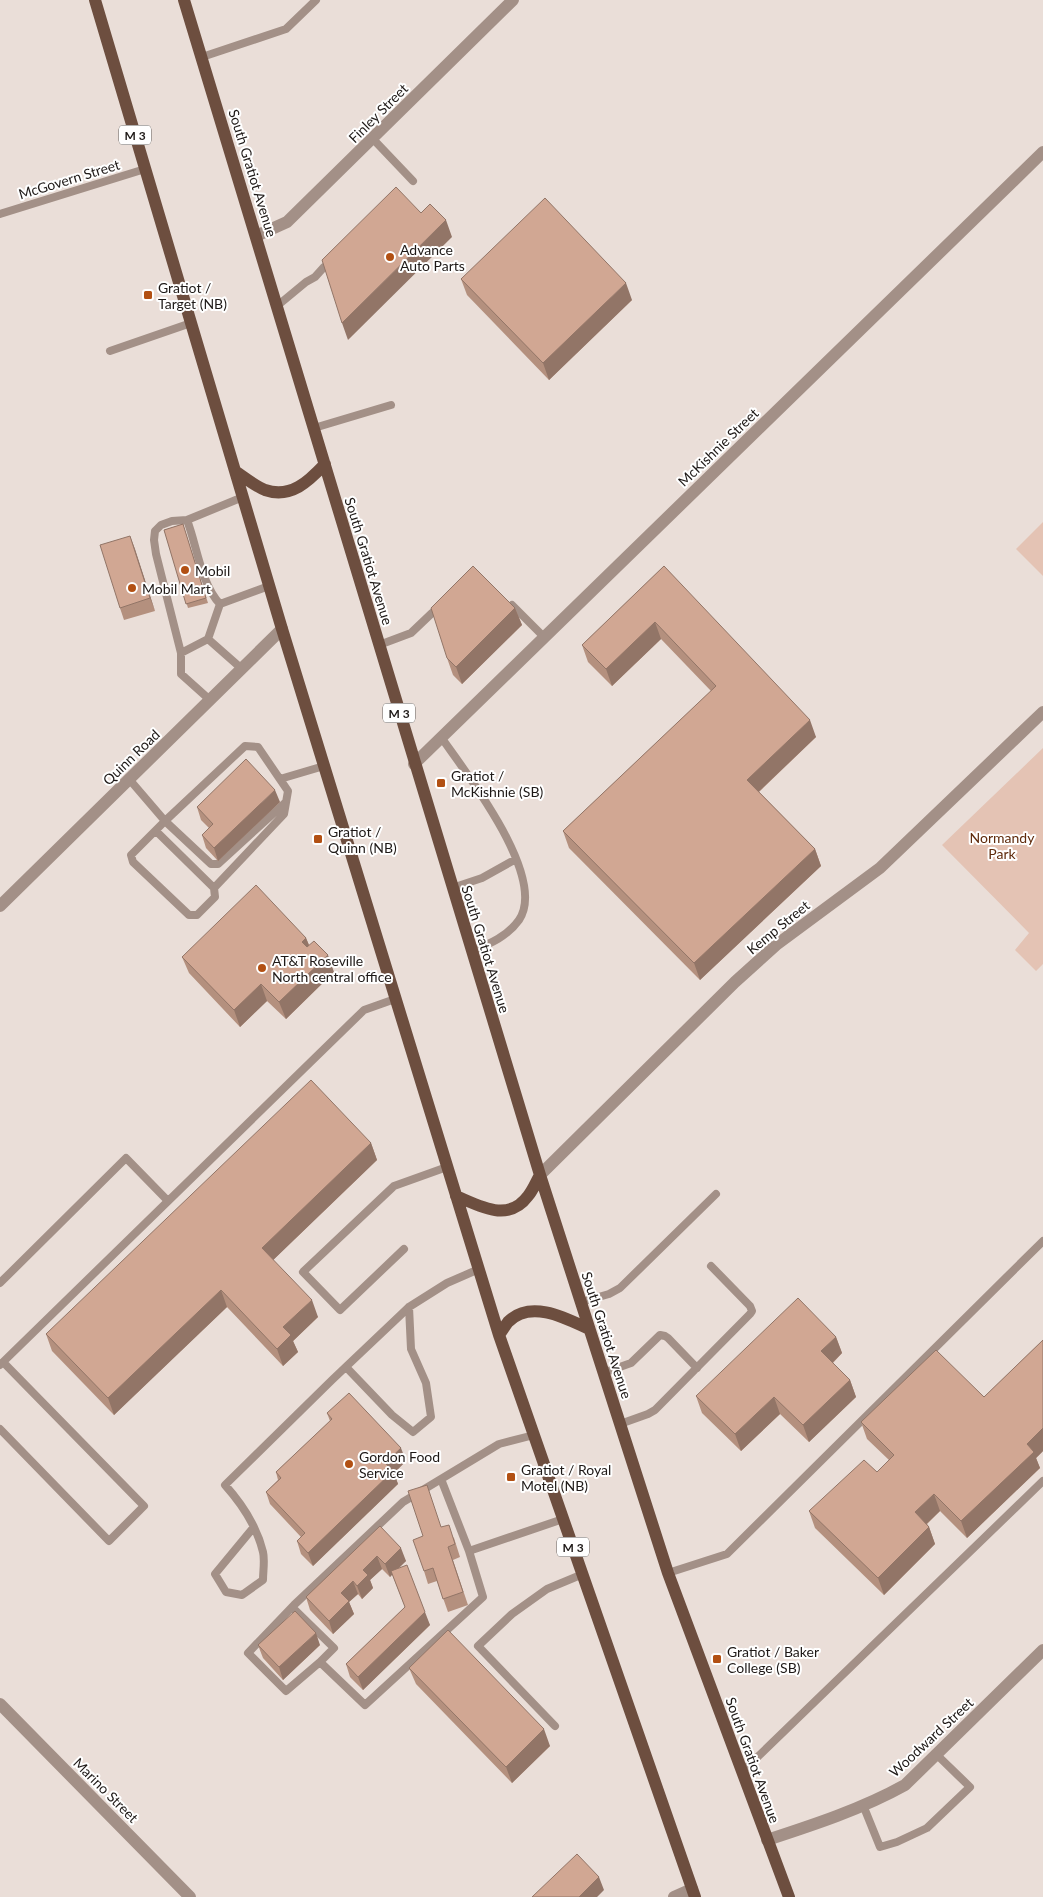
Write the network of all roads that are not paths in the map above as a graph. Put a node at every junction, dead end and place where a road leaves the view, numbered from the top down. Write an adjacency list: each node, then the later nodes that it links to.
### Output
1 (95, 0): 8 (main road, M 3)
2 (184, 0): 5 (main road, South Gratiot Avenue / M 3)
3 (316, 0): 5 (lane)
4 (513, 0): 6 (street, Finley Street)
5 (202, 57): 11 (main road, South Gratiot Avenue / M 3)
6 (373, 140): 9 (lane); 11 (street, Finley Street)
7 (1043, 152): 27 (street, McKishnie Street)
8 (145, 169): 10 (lane, McGovern Street); 14 (main road, M 3)
9 (412, 181)
10 (0, 214)
11 (256, 236): 13 (main road, South Gratiot Avenue / M 3)
12 (324, 267): 13 (lane)
13 (278, 306): 17 (main road, South Gratiot Avenue / M 3)
14 (191, 323): 15 (lane); 19 (main road, M 3)
15 (110, 351)
16 (391, 405): 17 (lane)
17 (314, 428): 18 (main road, South Gratiot Avenue / M 3)
18 (325, 464): 19 (main road); 29 (main road, South Gratiot Avenue / M 3)
19 (235, 472): 20 (main road, M 3)
20 (243, 497): 21 (lane); 22 (main road, M 3)
21 (187, 520): 23 (lane); 30 (lane)
22 (270, 586): 23 (lane); 26 (main road, M 3)
23 (220, 604): 28 (lane)
24 (512, 605): 27 (lane)
25 (432, 613): 29 (lane)
26 (282, 629): 31 (street, Quinn Road); 36 (main road, M 3)
27 (544, 637): 34 (street, McKishnie Street)
28 (208, 639): 30 (lane); 31 (lane)
29 (379, 645): 35 (main road, South Gratiot Avenue / M 3)
30 (181, 653): 32 (lane)
31 (242, 669): 32 (street, Quinn Road)
32 (210, 700): 37 (street, Quinn Road)
33 (1043, 712): 49 (street, Kemp Street)
34 (441, 737): 35 (street, McKishnie Street); 42 (lane)
35 (414, 764): 44 (main road, South Gratiot Avenue / M 3)
36 (324, 766): 38 (lane); 47 (main road, M 3)
37 (130, 779): 40 (lane); 45 (street, Quinn Road)
38 (280, 780): 39 (lane); 40 (lane)
39 (286, 802): 40 (lane); 43 (lane)
40 (165, 821): 41 (lane)
41 (156, 831): 43 (lane); 43 (lane)
42 (516, 859): 44 (lane); 46 (lane)
43 (214, 888)
44 (452, 888): 46 (main road, South Gratiot Avenue / M 3)
45 (0, 906)
46 (472, 951): 49 (main road, South Gratiot Avenue / M 3)
47 (395, 999): 48 (main road, M 3); 52 (lane)
48 (447, 1167): 51 (main road, M 3); 54 (lane)
49 (540, 1175): 51 (main road); 58 (main road, South Gratiot Avenue / M 3)
50 (716, 1194): 58 (lane)
51 (456, 1196): 56 (main road, M 3)
52 (168, 1201): 57 (lane); 62 (lane)
53 (1043, 1241): 74 (lane)
54 (404, 1249)
55 (712, 1266): 64 (lane)
56 (479, 1269): 59 (lane); 61 (main road, M 3)
57 (0, 1283)
58 (580, 1302): 60 (main road, South Gratiot Avenue / M 3)
59 (409, 1307): 63 (lane); 63 (lane)
60 (589, 1328): 61 (main road); 65 (main road, South Gratiot Avenue / M 3)
61 (499, 1335): 68 (main road, M 3)
62 (2, 1364): 67 (lane)
63 (346, 1367): 72 (lane)
64 (697, 1368): 65 (lane); 66 (lane)
65 (603, 1373): 66 (main road, South Gratiot Avenue / M 3)
66 (620, 1424): 74 (main road, South Gratiot Avenue / M 3)
67 (0, 1429)
68 (534, 1435): 69 (lane); 71 (main road, M 3)
69 (442, 1479): 73 (lane); 76 (lane)
70 (1043, 1481): 82 (lane)
71 (563, 1519): 73 (lane); 75 (main road, M 3)
72 (253, 1528): 72 (lane)
73 (469, 1551): 78 (lane)
74 (668, 1573): 82 (main road, South Gratiot Avenue / M 3)
75 (582, 1574): 80 (lane); 85 (main road, M 3)
76 (292, 1607): 78 (lane); 78 (lane)
77 (1043, 1650): 81 (street, Woodward Street)
78 (320, 1662)
79 (0, 1704): 86 (street, Marino Street)
80 (555, 1726)
81 (936, 1754): 83 (street, Woodward Street); 83 (lane)
82 (742, 1772): 84 (main road, South Gratiot Avenue / M 3)
83 (862, 1805): 84 (street, Woodward Street)
84 (766, 1840): 88 (main road, South Gratiot Avenue / M 3)
85 (694, 1893): 87 (street)
86 (190, 1897)
87 (674, 1897)
88 (789, 1897)

